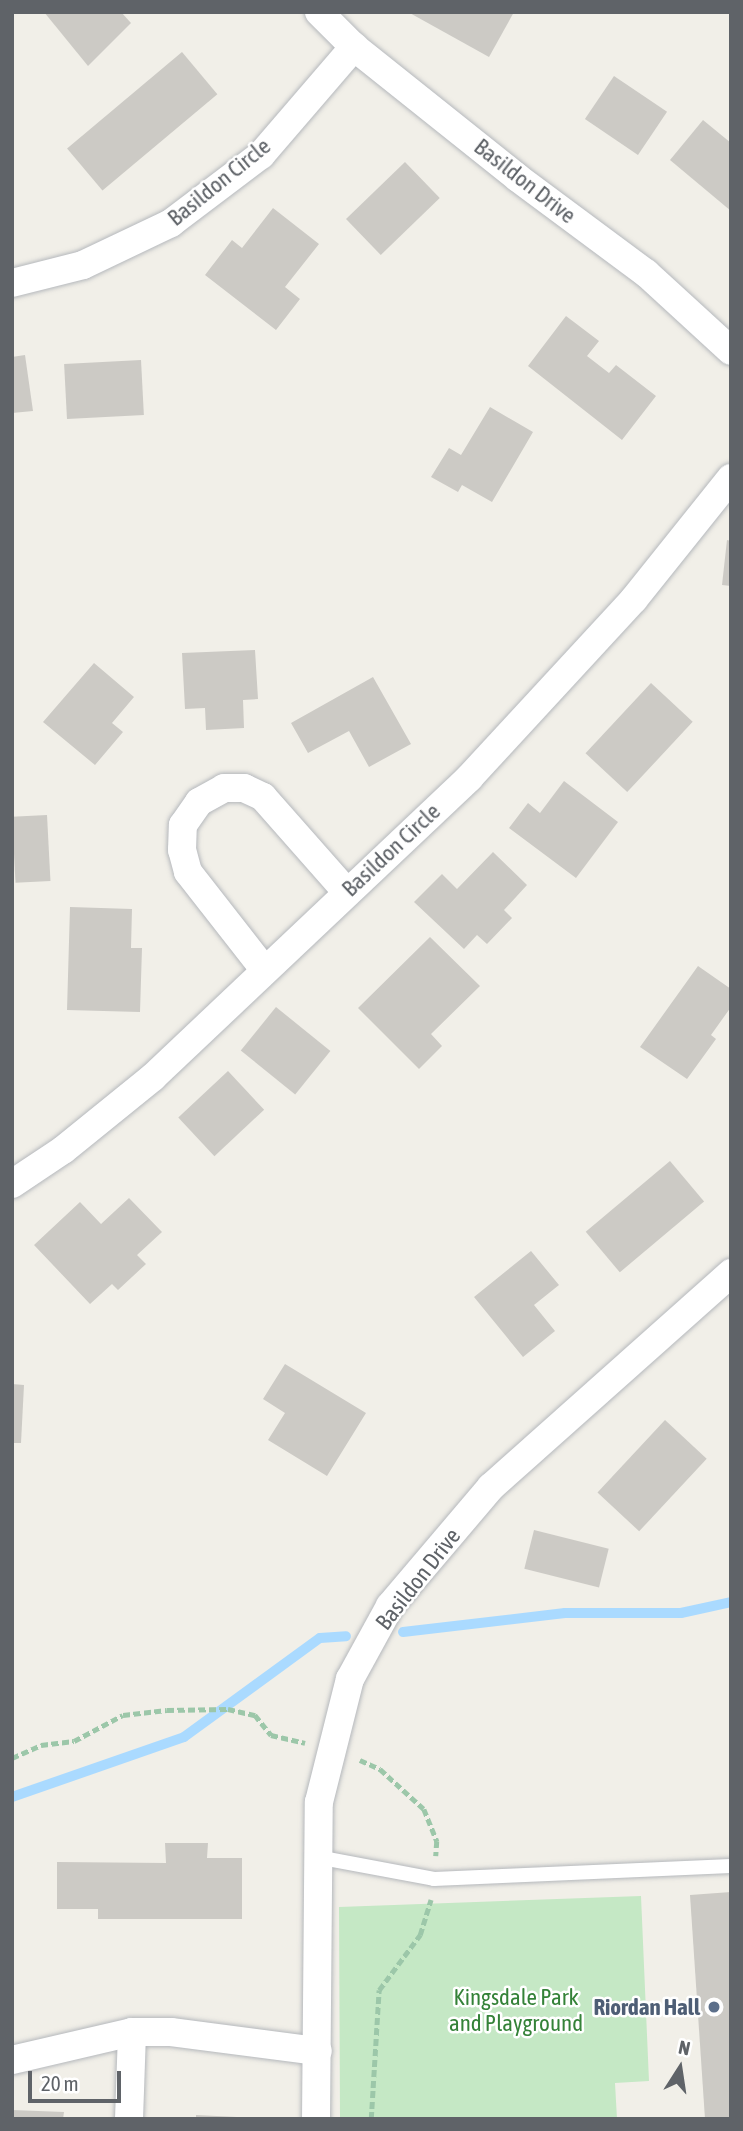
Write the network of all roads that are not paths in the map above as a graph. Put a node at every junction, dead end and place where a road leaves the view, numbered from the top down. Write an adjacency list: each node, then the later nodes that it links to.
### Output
1 (318, 12): 2 (street, Basildon Drive)
2 (354, 47): 3 (street, Basildon Circle); 4 (street, Basildon Drive)
3 (12, 283)
4 (731, 351)
5 (731, 478): 6 (street, Basildon Circle)
6 (346, 891): 7 (street, Basildon Circle); 7 (street)
7 (263, 968): 8 (street, Basildon Circle)
8 (12, 1184)
9 (731, 1273): 10 (street, Basildon Drive)
10 (317, 1857): 11 (lane); 13 (street, Basildon Drive)
11 (731, 1866)
12 (132, 2032): 13 (street); 14 (street); 15 (street)
13 (318, 2051): 16 (street, Basildon Drive)
14 (12, 2060)
15 (129, 2119)
16 (316, 2119)

